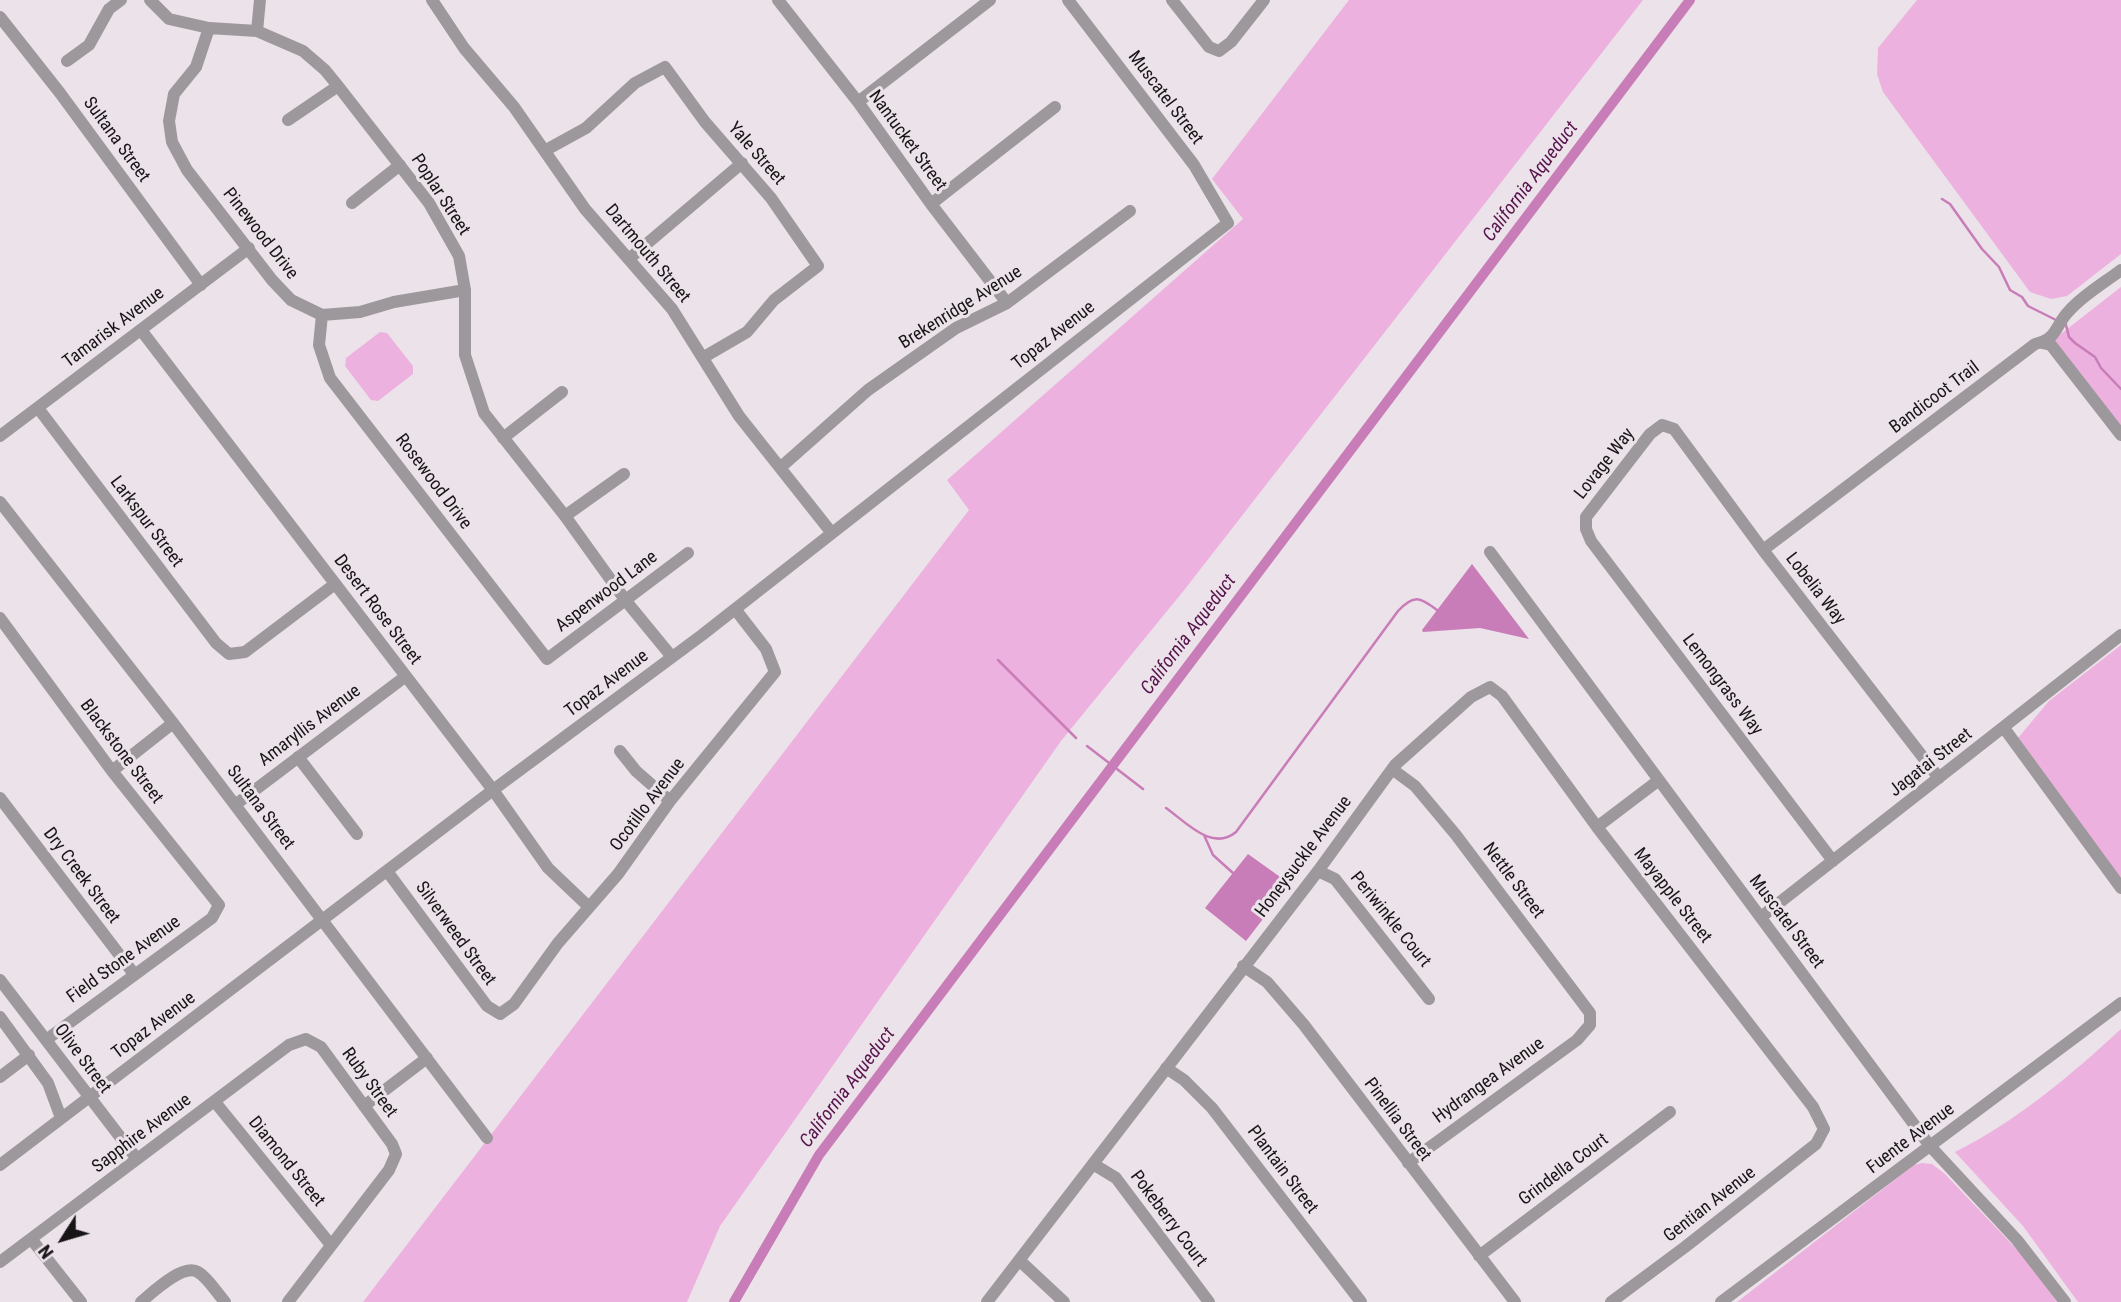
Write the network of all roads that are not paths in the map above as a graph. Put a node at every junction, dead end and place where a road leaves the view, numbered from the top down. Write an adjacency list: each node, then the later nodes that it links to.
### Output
1 (121, 0): 13 (street)
2 (150, 0): 11 (street, Poplar Street)
3 (260, 0): 12 (street)
4 (432, 0): 18 (street, Dartmouth Street)
5 (990, 0): 15 (street)
6 (1068, 0): 24 (street, Muscatel Street)
7 (1172, 0): 8 (street)
8 (1264, 0)
9 (781, 1): 15 (street, Nantucket Street)
10 (0, 17): 28 (street, Sultana Street)
11 (209, 28): 12 (street, Poplar Street); 25 (street, Pinewood Drive)
12 (257, 31): 14 (street, Poplar Street)
13 (67, 61)
14 (338, 86): 17 (street); 20 (street, Poplar Street)
15 (858, 102): 22 (street, Nantucket Street)
16 (1055, 107): 22 (street)
17 (288, 120)
18 (546, 150): 19 (street, Yale Street); 26 (street, Dartmouth Street)
19 (742, 163): 26 (street); 34 (street, Yale Street)
20 (400, 165): 21 (street); 29 (street, Poplar Street)
21 (352, 202)
22 (931, 204): 30 (street, Nantucket Street)
23 (1130, 211): 30 (street, Brekenridge Avenue)
24 (1228, 223): 46 (street, Topaz Avenue)
25 (249, 248): 28 (street, Tamarisk Avenue); 31 (street, Pinewood Drive)
26 (630, 258): 34 (street, Dartmouth Street)
27 (2121, 270): 33 (street, Bandicoot Trail)
28 (201, 285): 32 (street, Tamarisk Avenue)
29 (466, 290): 31 (street, Pinewood Drive); 40 (street, Poplar Street)
30 (1007, 303): 41 (street, Brekenridge Avenue)
31 (322, 315): 56 (street, Rosewood Drive)
32 (141, 330): 36 (street, Tamarisk Avenue); 50 (street, Desert Rose Street)
33 (2042, 343): 38 (street); 47 (street, Bandicoot Trail)
34 (704, 357): 41 (street, Dartmouth Street)
35 (562, 392): 40 (street)
36 (38, 408): 39 (street, Tamarisk Avenue); 50 (street, Larkspur Street)
37 (1662, 425): 45 (street, Lovage Way); 47 (street, Lobelia Way)
38 (2121, 435)
39 (0, 436)
40 (503, 438): 44 (street, Poplar Street)
41 (781, 467): 46 (street, Dartmouth Street)
42 (624, 474): 44 (street)
43 (0, 502): 59 (street, Sultana Street)
44 (565, 516): 51 (street, Poplar Street)
45 (1586, 529): 73 (street, Lemongrass Way)
46 (831, 532): 52 (street, Topaz Avenue)
47 (1763, 550): 65 (street, Lobelia Way)
48 (1490, 552): 66 (street, Muscatel Street)
49 (688, 553): 51 (street, Aspenwood Lane)
50 (335, 583): 57 (street, Desert Rose Street)
51 (626, 601): 55 (street, Poplar Street); 56 (street, Aspenwood Lane)
52 (735, 609): 55 (street, Topaz Avenue); 69 (street, Ocotillo Avenue)
53 (0, 618): 64 (street, Blackstone Street)
54 (2121, 635): 60 (street, Jagatai Street)
55 (673, 657): 67 (street, Topaz Avenue)
56 (547, 659)
57 (406, 676): 62 (street, Amaryllis Avenue); 67 (street, Desert Rose Street)
58 (1490, 687): 63 (street, Honeysuckle Avenue); 71 (street, Mayapple Street)
59 (173, 723): 64 (street); 70 (street, Sultana Street)
60 (2004, 728): 65 (street, Jagatai Street); 76 (street)
61 (620, 751): 69 (street)
62 (298, 757): 70 (street, Amaryllis Avenue); 72 (street)
63 (1392, 769): 75 (street, Honeysuckle Avenue); 88 (street, Nettle Street)
64 (112, 771): 77 (street, Blackstone Street)
65 (1939, 778): 73 (street, Jagatai Street)
66 (1659, 780): 71 (street); 79 (street, Muscatel Street)
67 (493, 790): 74 (street, Topaz Avenue); 78 (street, Desert Rose Street)
68 (0, 798): 82 (street, Dry Creek Street)
69 (670, 801): 78 (street, Ocotillo Avenue)
70 (235, 805): 80 (street, Sultana Street)
71 (1597, 827): 100 (street, Mayapple Street)
72 (357, 834)
73 (1833, 861): 79 (street, Jagatai Street)
74 (387, 871): 80 (street, Topaz Avenue); 86 (street, Silverweed Street)
75 (1318, 871): 81 (street, Honeysuckle Avenue); 84 (street, Periwinkle Court)
76 (2121, 888)
77 (219, 905): 82 (street, Field Stone Avenue)
78 (589, 907): 86 (street, Ocotillo Avenue)
79 (1761, 917): 102 (street, Muscatel Street)
80 (322, 920): 92 (street, Sultana Street); 95 (street, Topaz Avenue)
81 (1243, 966): 93 (street, Honeysuckle Avenue); 104 (street, Pinellia Street)
82 (134, 974): 90 (street, Field Stone Avenue)
83 (0, 981): 90 (street, Olive Street)
84 (1429, 999)
85 (2121, 1003): 102 (street, Fuente Avenue)
86 (499, 1014)
87 (0, 1017): 91 (street)
88 (1590, 1025): 104 (street, Hydrangea Avenue)
89 (306, 1039): 96 (street, Sapphire Avenue); 97 (street, Ruby Street)
90 (46, 1040): 95 (street, Olive Street)
91 (30, 1055): 94 (street); 99 (street)
92 (427, 1058): 97 (street); 101 (street, Sultana Street)
93 (1166, 1068): 105 (street, Honeysuckle Avenue); 119 (street, Plantain Street)
94 (0, 1077)
95 (89, 1097): 99 (street, Topaz Avenue); 103 (street, Olive Street)
96 (215, 1102): 103 (street, Sapphire Avenue); 108 (street, Diamond Street)
97 (364, 1107): 108 (street, Ruby Street)
98 (1670, 1112): 109 (street, Grindella Court)
99 (61, 1118): 106 (street, Topaz Avenue)
100 (1824, 1129): 121 (street, Gentian Avenue)
101 (488, 1138)
102 (1930, 1146): 122 (street, Fuente Avenue); 123 (street, Muscatel Street)
103 (137, 1159): 107 (street, Sapphire Avenue)
104 (1408, 1163): 109 (street, Pinellia Street)
105 (1093, 1164): 110 (street, Honeysuckle Avenue); 118 (street, Pokeberry Court)
106 (0, 1165)
107 (32, 1240): 111 (street, Sapphire Avenue); 112 (street)
108 (331, 1245): 115 (street)
109 (1479, 1256): 120 (street, Pinellia Street)
110 (1019, 1260): 116 (street, Honeysuckle Avenue); 117 (street)
111 (0, 1262)
112 (81, 1302)
113 (141, 1302): 114 (street)
114 (225, 1302)
115 (288, 1302)
116 (988, 1302)
117 (1064, 1302)
118 (1209, 1302)
119 (1361, 1302)
120 (1515, 1302)
121 (1611, 1302)
122 (1721, 1302)
123 (2066, 1302)

